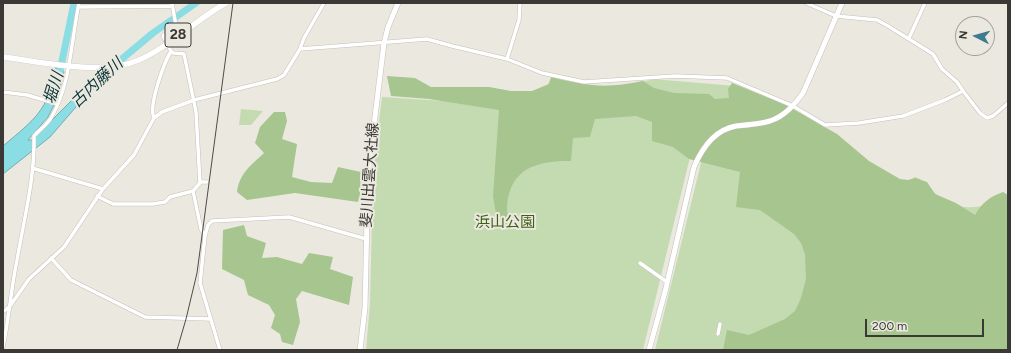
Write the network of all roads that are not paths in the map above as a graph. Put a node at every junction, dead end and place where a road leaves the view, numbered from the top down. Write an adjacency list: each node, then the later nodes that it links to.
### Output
1 (226, 3): 12 (main road, 28)
2 (324, 3): 14 (street)
3 (398, 3): 13 (street, 斐川出雲大社線)
4 (520, 3): 17 (street)
5 (806, 3): 10 (street)
6 (842, 3): 10 (street)
7 (924, 3): 11 (street)
8 (79, 5): 9 (street); 18 (street)
9 (172, 5): 12 (street)
10 (836, 16): 11 (street); 24 (street)
11 (909, 38): 19 (street)
12 (167, 42): 15 (street); 18 (main road, 28)
13 (384, 43): 14 (street); 17 (street); 33 (street, 斐川出雲大社線)
14 (300, 49): 21 (street)
15 (171, 51): 21 (street); 25 (street)
16 (3, 57): 18 (main road, 28)
17 (507, 59): 24 (street)
18 (67, 64): 23 (street)
19 (963, 91): 22 (street); 24 (street)
20 (3, 92): 23 (street)
21 (194, 100): 25 (street); 27 (street)
22 (1008, 102)
23 (57, 103): 26 (street)
24 (793, 106): 36 (street)
25 (154, 118): 29 (street)
26 (32, 168): 29 (street); 37 (street)
27 (200, 182): 28 (street); 30 (street)
28 (207, 182)
29 (103, 189): 31 (street)
30 (193, 191): 31 (street); 32 (street)
31 (98, 196): 34 (street)
32 (205, 236): 33 (street); 39 (street)
33 (366, 240): 44 (street, 斐川出雲大社線)
34 (51, 258): 37 (street); 39 (street)
35 (640, 263): 36 (street)
36 (667, 282): 45 (street)
37 (10, 306): 38 (street); 42 (street)
38 (3, 312)
39 (210, 319): 43 (street)
40 (720, 324): 41 (street)
41 (718, 334)
42 (3, 347)
43 (220, 350)
44 (360, 350)
45 (649, 350)

